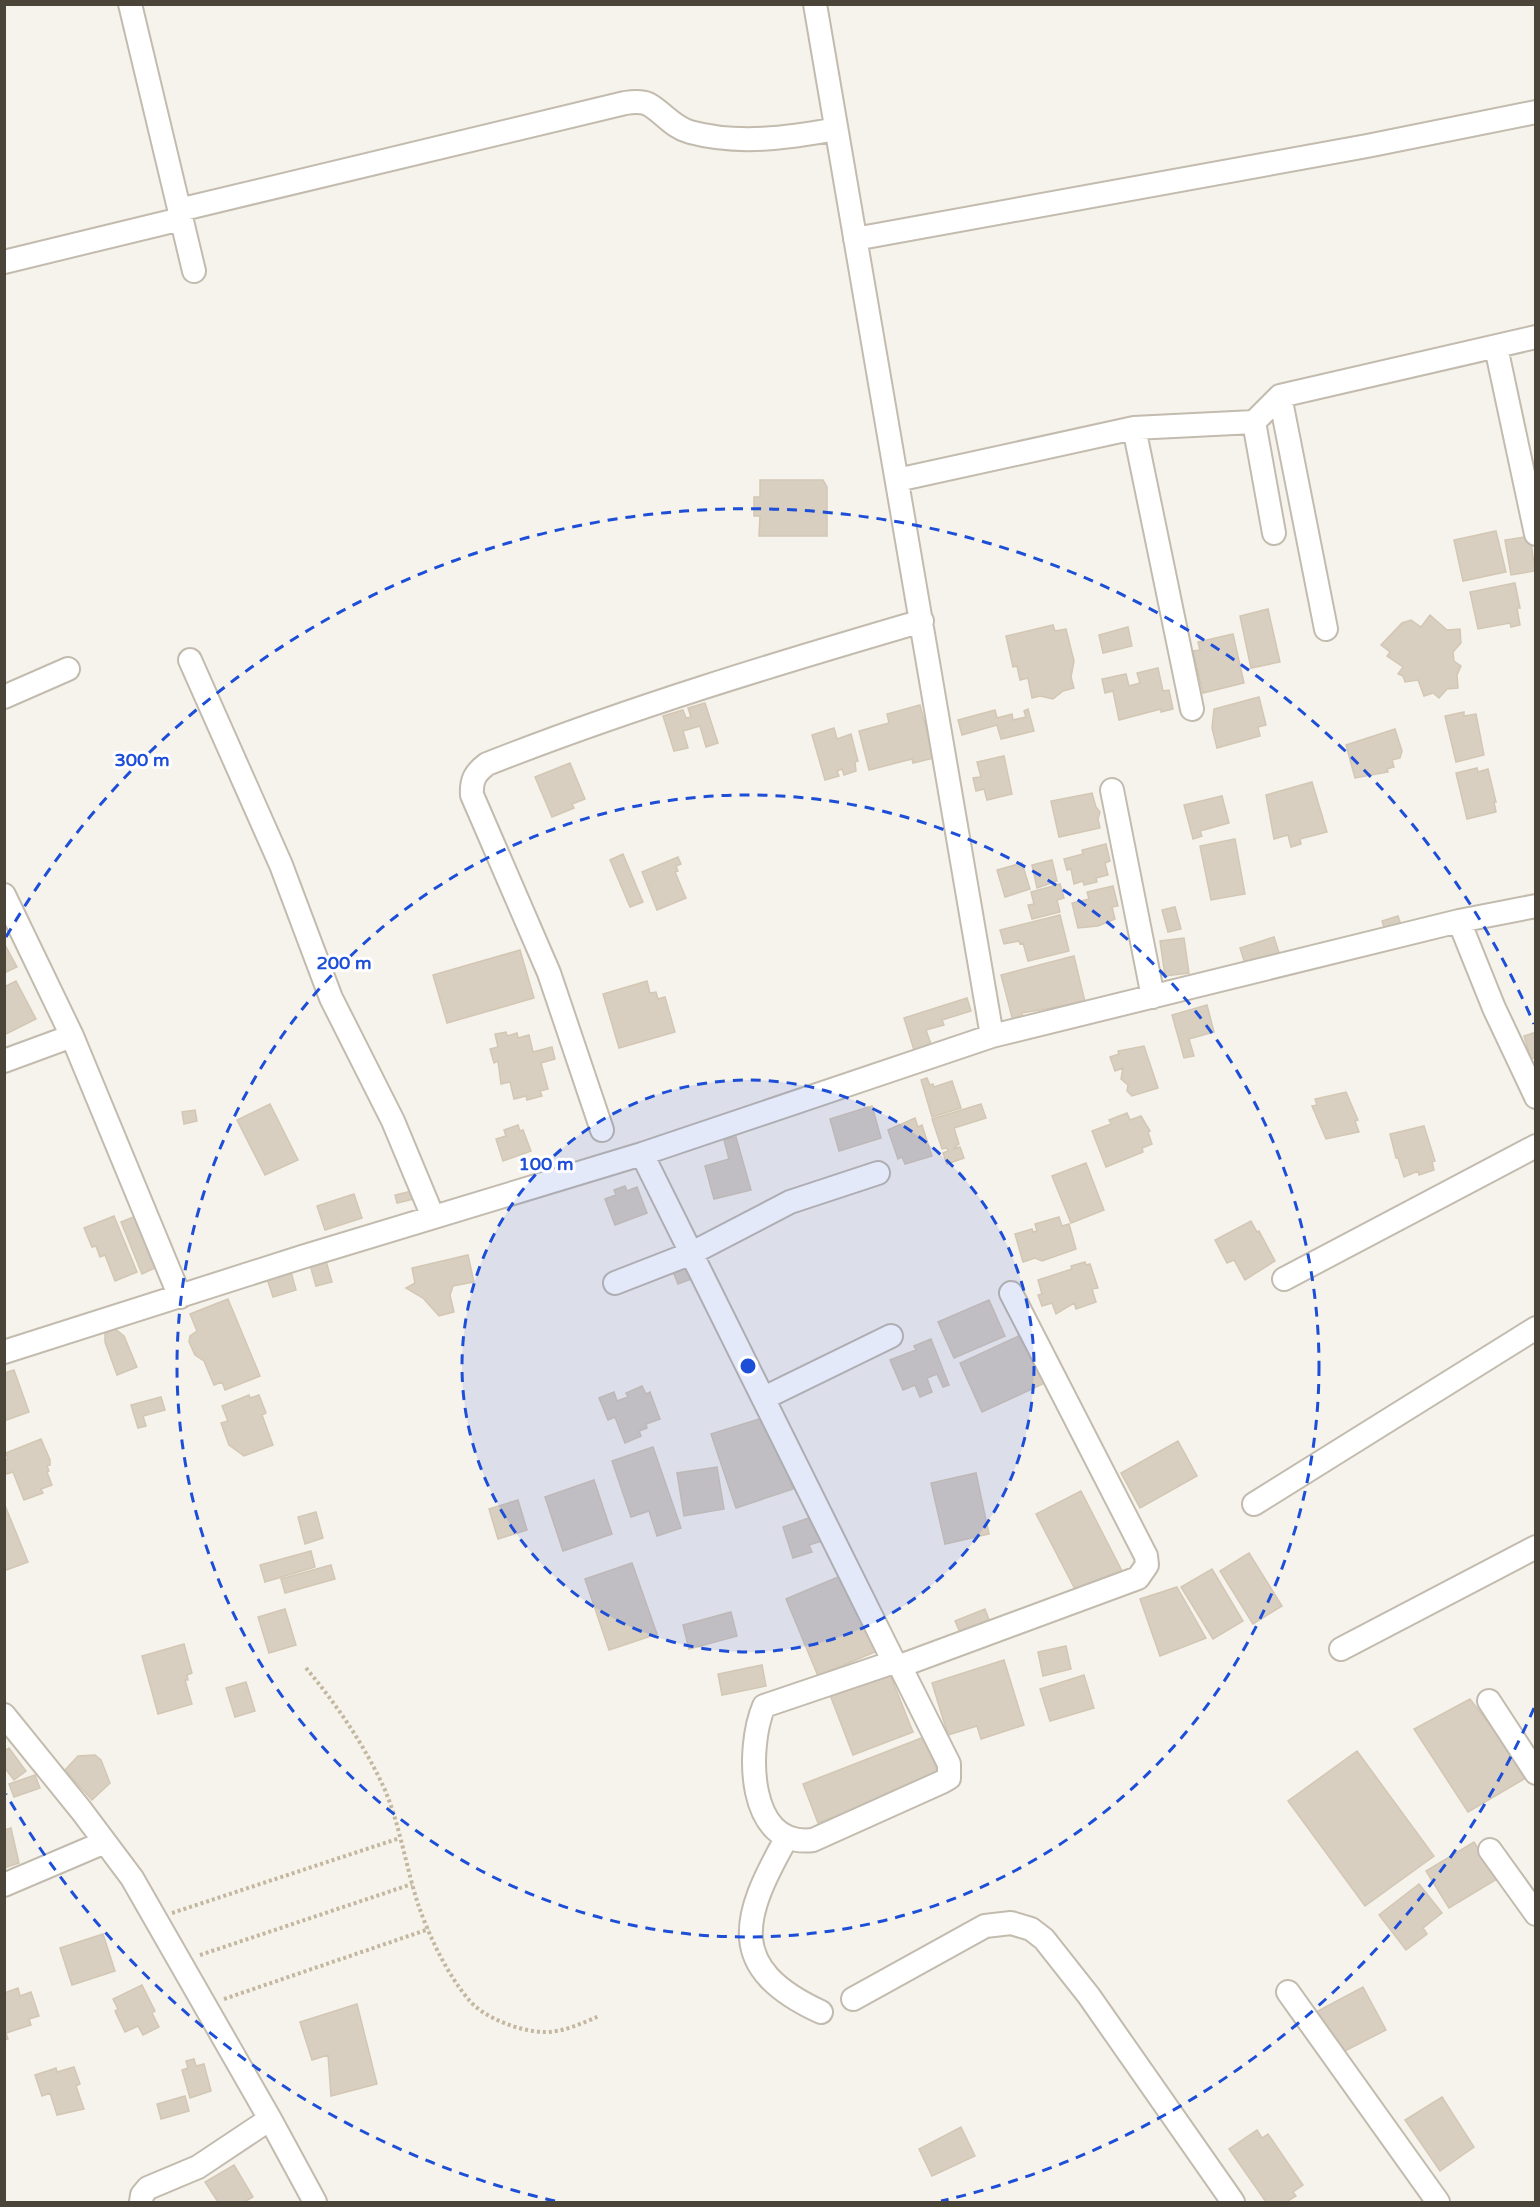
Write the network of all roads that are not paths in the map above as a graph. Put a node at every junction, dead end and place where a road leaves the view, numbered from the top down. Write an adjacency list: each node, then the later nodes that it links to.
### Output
1 (130, 4): 5 (street)
2 (815, 4): 4 (street)
3 (1536, 111): 6 (street)
4 (837, 129): 5 (street); 6 (street)
5 (180, 214): 7 (street); 8 (street)
6 (855, 239): 14 (street)
7 (4, 262)
8 (194, 271)
9 (1536, 337): 10 (street)
10 (1496, 347): 11 (street); 16 (street)
11 (1280, 396): 12 (street); 18 (street)
12 (1254, 422): 13 (street); 15 (street)
13 (1134, 428): 14 (street); 22 (street)
14 (897, 480): 17 (street)
15 (1275, 533)
16 (1536, 534)
17 (922, 621): 29 (street); 32 (street)
18 (1326, 629)
19 (190, 660): 36 (street)
20 (68, 669): 21 (street)
21 (4, 697)
22 (1192, 709)
23 (1112, 790): 27 (street)
24 (4, 895): 28 (street)
25 (1536, 906): 26 (street)
26 (1459, 921): 27 (street); 31 (street)
27 (1153, 997): 29 (street)
28 (72, 1036): 30 (street); 41 (street)
29 (992, 1036): 34 (street)
30 (4, 1060)
31 (1536, 1097)
32 (602, 1130)
33 (1536, 1146): 38 (street)
34 (642, 1154): 36 (street); 37 (street)
35 (878, 1173): 37 (street)
36 (433, 1217): 41 (street)
37 (692, 1253): 39 (street); 45 (street)
38 (1284, 1279)
39 (615, 1283)
40 (1011, 1293): 49 (street)
41 (180, 1297): 44 (street)
42 (1536, 1328): 46 (street)
43 (891, 1336): 45 (street)
44 (4, 1352)
45 (764, 1398): 49 (street)
46 (1254, 1504)
47 (1536, 1547): 48 (street)
48 (1341, 1649)
49 (897, 1664): 53 (street); 53 (street)
50 (1489, 1701): 52 (street)
51 (4, 1715): 54 (street)
52 (1536, 1773)
53 (786, 1839): 60 (street)
54 (105, 1842): 56 (street); 61 (street)
55 (1490, 1850): 57 (street)
56 (4, 1885)
57 (1536, 1914)
58 (1288, 1992): 65 (street)
59 (853, 1999): 64 (street)
60 (821, 2012)
61 (270, 2119): 62 (street); 63 (street)
62 (141, 2202)
63 (315, 2202)
64 (1233, 2202)
65 (1438, 2202)

